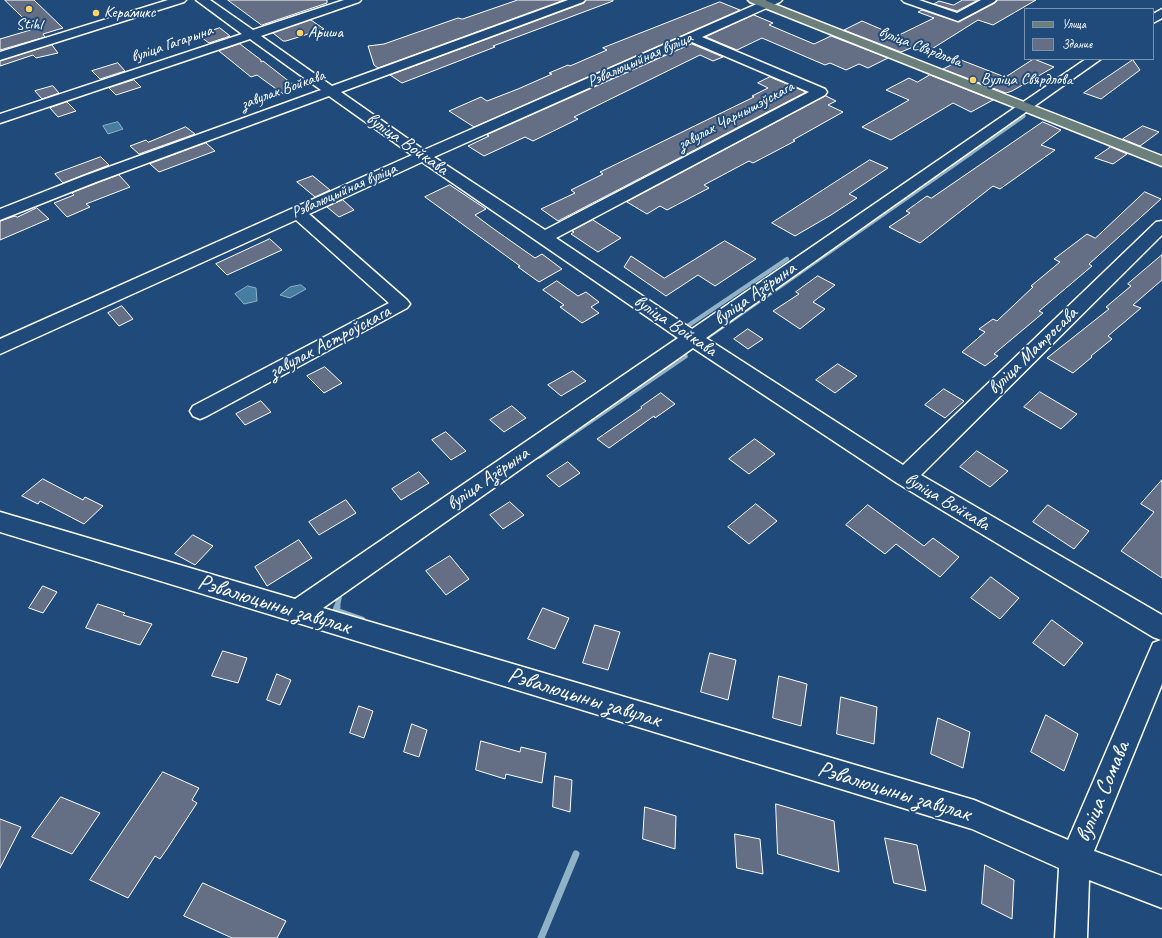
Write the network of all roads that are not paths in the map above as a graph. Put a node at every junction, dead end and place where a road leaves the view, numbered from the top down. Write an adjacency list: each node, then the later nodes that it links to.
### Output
1 (180, 0): 10 (street)
2 (202, 0): 8 (street, вуліца Войкава)
3 (356, 0): 8 (street, вуліца Гагарына)
4 (578, 0): 12 (street, завулак Войкава)
5 (908, 0): 6 (street)
6 (990, 0)
7 (766, 2): 9 (street, Рэвалюцыйная вуліца); 13 (main road, вуліца Свярдлова)
8 (253, 34): 12 (street, вуліца Войкава); 14 (street, вуліца Гагарына)
9 (691, 37): 15 (street, Рэвалюцыйная вуліца); 20 (street, завулак Чарнышэўскага)
10 (0, 56)
11 (1094, 60): 13 (street, вуліца Азёрына)
12 (330, 90): 15 (street, вуліца Войкава); 18 (street, завулак Войкава)
13 (1026, 107): 16 (main road, вуліца Свярдлова); 21 (street, вуліца Азёрына)
14 (0, 120)
15 (423, 156): 17 (street, Рэвалюцыйная вуліца); 20 (street, вуліца Войкава)
16 (1162, 161)
17 (297, 212): 22 (street, Рэвалюцыйная вуліца); 23 (street, завулак Астроўскага)
18 (0, 215)
19 (1162, 226): 24 (street, вуліца Матросава)
20 (545, 238): 21 (street, вуліца Войкава)
21 (692, 338): 24 (street, вуліца Войкава); 26 (street, вуліца Азёрына)
22 (0, 346)
23 (200, 411)
24 (905, 477): 27 (street, вуліца Войкава)
25 (0, 522): 26 (street, Рэвалюцыны завулак)
26 (296, 612): 29 (street, Рэвалюцыны завулак)
27 (1162, 629)
28 (1162, 652): 29 (street, вуліца Сомава)
29 (1075, 859): 30 (street, Рэвалюцыны завулак); 31 (street, вуліца Сомава)
30 (1162, 892)
31 (1071, 938)

